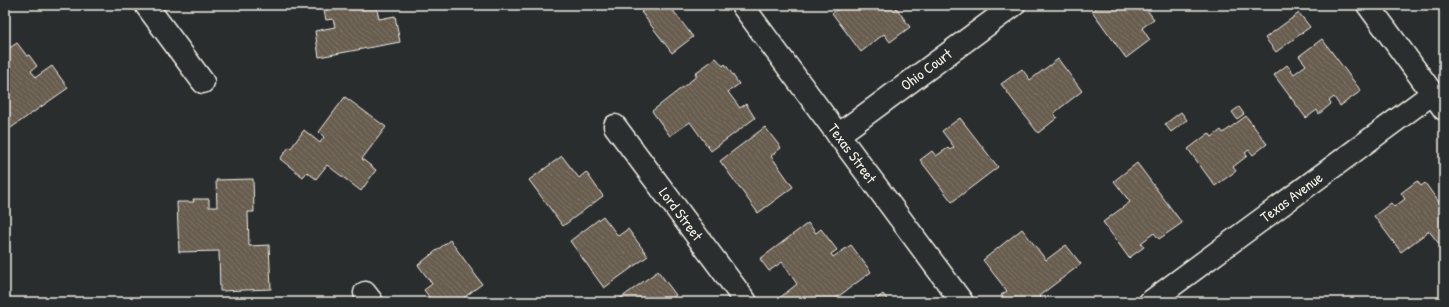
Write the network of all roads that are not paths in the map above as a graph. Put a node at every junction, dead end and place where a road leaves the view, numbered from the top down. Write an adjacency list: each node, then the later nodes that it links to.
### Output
1 (146, 5): 5 (street)
2 (742, 5): 8 (street, Texas Street)
3 (1014, 5): 8 (street, Ohio Court)
4 (1368, 5): 6 (street)
5 (203, 82)
6 (1438, 101): 11 (street, Texas Avenue)
7 (615, 126): 9 (street, Lord Street)
8 (838, 135): 10 (street, Texas Street)
9 (746, 302)
10 (962, 302)
11 (1150, 302)

